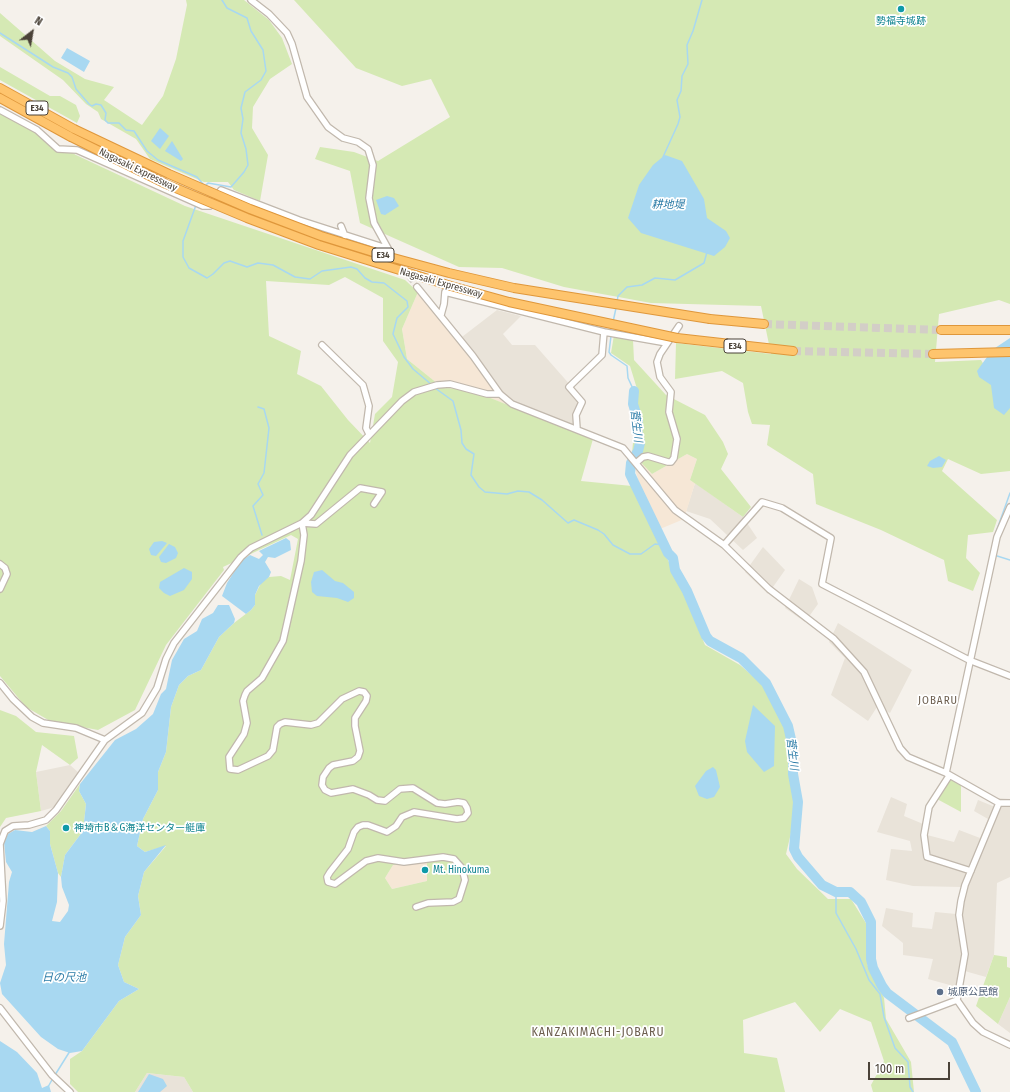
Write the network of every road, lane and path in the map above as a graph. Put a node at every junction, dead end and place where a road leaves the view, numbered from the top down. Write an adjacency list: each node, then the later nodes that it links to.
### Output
1 (251, 0): 6 (street)
2 (0, 88): 9 (highway, Nagasaki Expressway / E34, bridge)
3 (0, 98): 16 (highway, Nagasaki Expressway / E34, bridge)
4 (0, 110): 6 (street)
5 (341, 226): 6 (street)
6 (345, 236)
7 (417, 287): 8 (street)
8 (440, 315): 13 (street); 19 (street)
9 (764, 324)
10 (679, 326): 14 (street)
11 (941, 330): 12 (highway)
12 (1009, 330)
13 (604, 332): 14 (street); 20 (street)
14 (667, 343): 22 (street)
15 (322, 345): 21 (street)
16 (793, 352)
17 (1010, 352): 18 (highway)
18 (933, 354)
19 (500, 394): 20 (street); 21 (street)
20 (576, 429): 22 (street)
21 (370, 434): 25 (street)
22 (636, 463): 26 (street)
23 (374, 504): 25 (street)
24 (1010, 507): 29 (street)
25 (302, 523): 32 (street); 37 (street)
26 (724, 545): 29 (street); 33 (street)
27 (0, 564): 28 (street)
28 (0, 589)
29 (969, 660): 30 (street); 33 (street)
30 (1010, 676)
31 (0, 682): 32 (street)
32 (105, 740): 38 (street)
33 (947, 774): 34 (street); 36 (street)
34 (999, 803): 35 (street); 36 (street)
35 (1010, 803)
36 (971, 871): 39 (street)
37 (416, 907)
38 (0, 926)
39 (957, 1000): 41 (street); 42 (street)
40 (0, 1008): 43 (street)
41 (909, 1018)
42 (1010, 1045)
43 (70, 1092)

